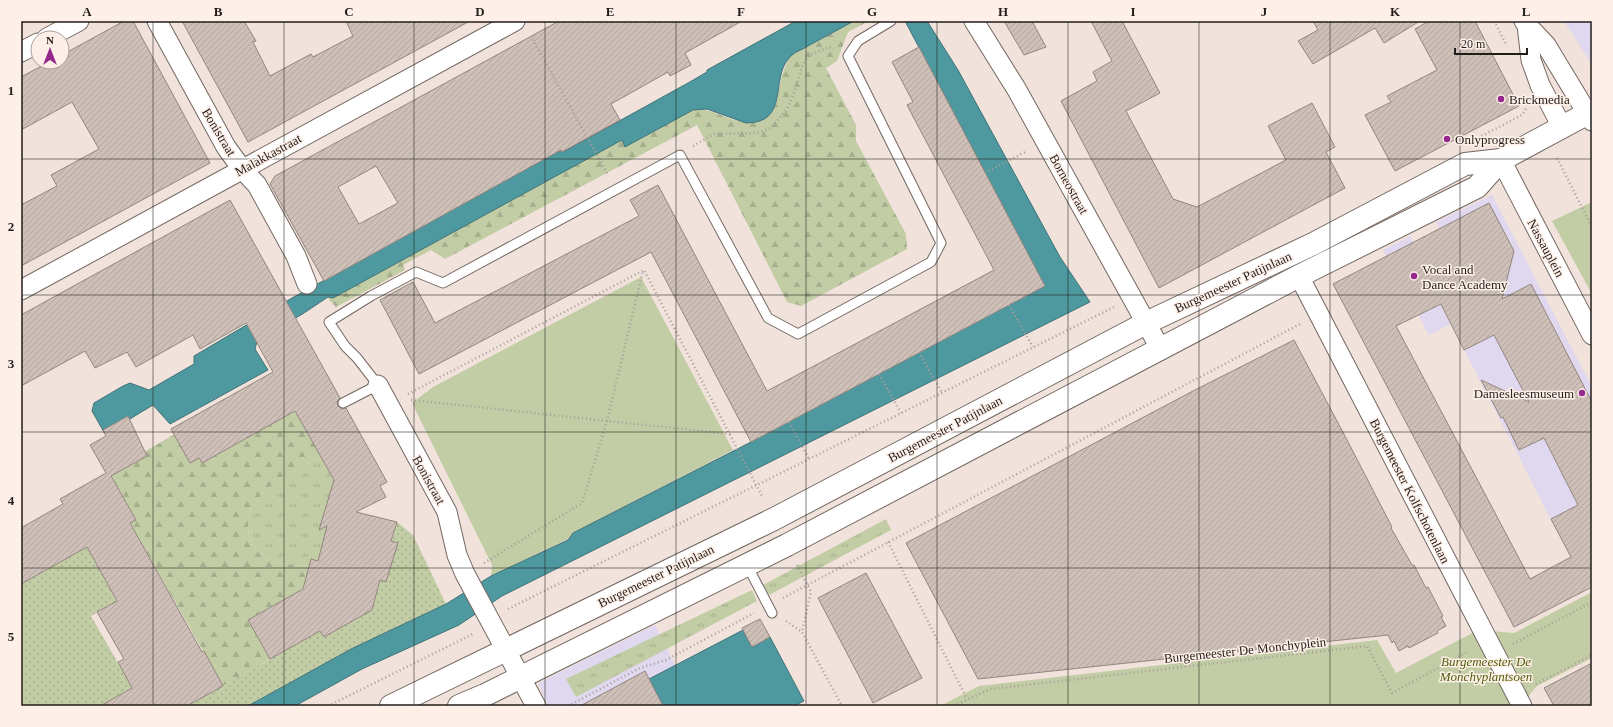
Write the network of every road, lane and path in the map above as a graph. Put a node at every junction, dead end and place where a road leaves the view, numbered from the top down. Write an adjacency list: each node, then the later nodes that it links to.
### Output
1 (79, 21): 7 (street)
2 (157, 21): 20 (street, Bonistraat)
3 (974, 21): 27 (street, Borneostraat)
4 (888, 23): 10 (lane)
5 (1526, 23): 12 (street); 13 (street)
6 (522, 26): 16 (path); 20 (street, Malakkastraat)
7 (62, 30)
8 (30, 47): 9 (street)
9 (21, 52)
10 (848, 56): 15 (path); 15 (lane)
11 (1528, 105): 14 (path)
12 (1590, 115): 13 (main road, Burgemeester Patijnlaan)
13 (1562, 127): 18 (main road, Burgemeester Patijnlaan)
14 (1483, 135)
15 (680, 155): 36 (lane, Bonistraat)
16 (598, 157)
17 (1557, 158): 22 (path)
18 (1501, 160): 24 (main road, Burgemeester Patijnlaan); 30 (main road, Burgemeester Patijnlaan); 31 (street, Nassauplein)
19 (1008, 161): 21 (path)
20 (242, 169): 25 (street, Bonistraat); 26 (street, Malakkastraat)
21 (985, 173)
22 (1592, 227)
23 (644, 270): 38 (path); 41 (path); 43 (path)
24 (1299, 276): 29 (street, Burgemeester Kolfschotenlaan); 33 (main road, Burgemeester Patijnlaan)
25 (307, 284)
26 (21, 290)
27 (1132, 298): 30 (street, Borneostraat); 32 (path)
28 (1009, 305): 32 (path)
29 (1318, 314): 46 (path); 53 (street, Burgemeester Kolfschotenlaan)
30 (1146, 323): 33 (street, Borneostraat); 54 (main road, Burgemeester Patijnlaan)
31 (1592, 336)
32 (1033, 347): 37 (path)
33 (1161, 350): 47 (main road, Burgemeester Patijnlaan)
34 (919, 352): 37 (path)
35 (879, 374): 40 (path)
36 (378, 385): 38 (street, Bonistraat); 39 (lane)
37 (942, 393): 40 (path)
38 (394, 402): 41 (path); 48 (street, Bonistraat)
39 (343, 403)
40 (901, 413): 44 (path)
41 (607, 421): 43 (path); 48 (path)
42 (789, 422): 44 (path)
43 (730, 434): 45 (path)
44 (808, 458): 52 (path)
45 (756, 483)
46 (888, 542): 51 (path); 57 (path)
47 (747, 566): 51 (lane); 56 (main road, Burgemeester Patijnlaan)
48 (466, 576): 52 (street, Bonistraat)
49 (811, 592): 64 (path)
50 (1592, 602): 53 (path, Burgemeester De Monchyplein)
51 (770, 609): 63 (path)
52 (491, 621): 54 (street, Bonistraat); 59 (path)
53 (1491, 647): 57 (path, Burgemeester De Monchyplein); 58 (street, Burgemeester Kolfschotenlaan)
54 (506, 649): 56 (street, Bonistraat); 60 (main road, Burgemeester Patijnlaan)
55 (1592, 655): 58 (path)
56 (521, 677): 61 (main road, Burgemeester Patijnlaan); 62 (street, Bonistraat)
57 (967, 699): 65 (path, Burgemeester De Monchyplein)
58 (1519, 700)
59 (328, 706)
60 (391, 706)
61 (459, 706)
62 (536, 706)
63 (568, 706)
64 (842, 706)
65 (954, 706)

